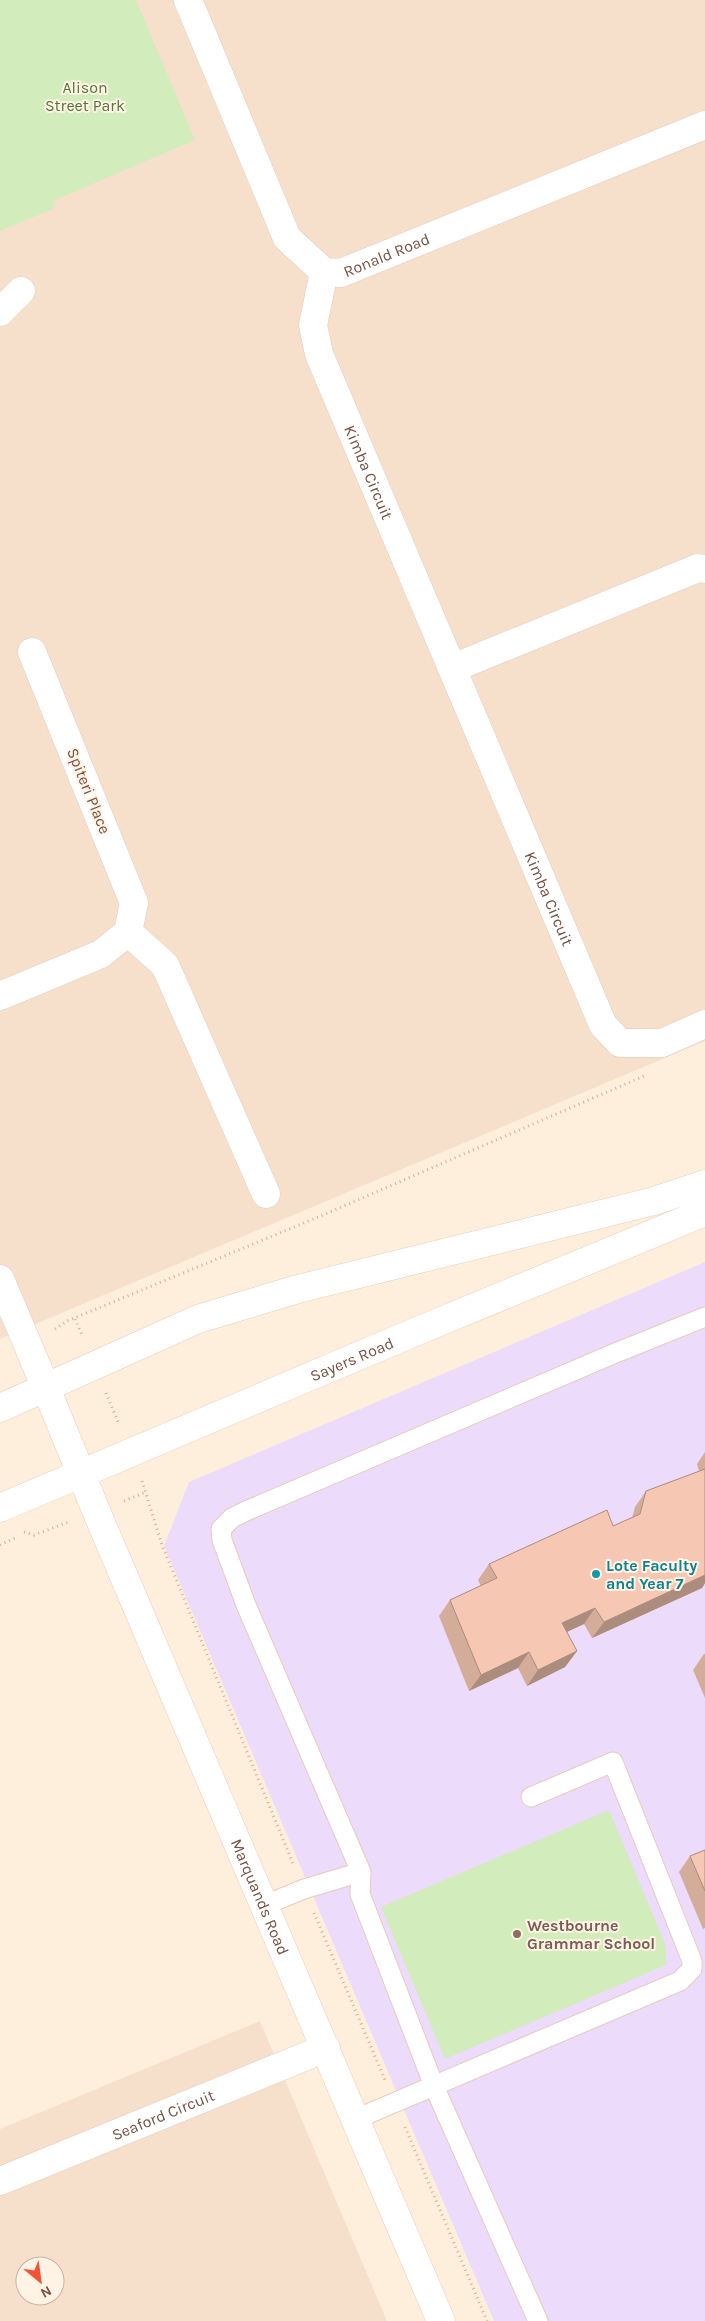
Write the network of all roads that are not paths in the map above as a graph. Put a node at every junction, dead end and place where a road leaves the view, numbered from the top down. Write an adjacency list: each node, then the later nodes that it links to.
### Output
1 (188, 0): 3 (street, Ronald Road)
2 (705, 125): 3 (street, Ronald Road)
3 (324, 272): 8 (street, Kimba Circuit)
4 (21, 291): 5 (street)
5 (0, 312)
6 (705, 569): 8 (street)
7 (32, 652): 9 (street, Spiteri Place)
8 (453, 668): 11 (street, Kimba Circuit)
9 (128, 932): 10 (street); 13 (street)
10 (0, 996)
11 (705, 1024)
12 (705, 1184): 17 (street)
13 (266, 1194)
14 (705, 1212): 19 (street, Sayers Road)
15 (0, 1279): 17 (street, Marquands Road)
16 (705, 1318): 22 (lane)
17 (46, 1388): 18 (street); 19 (street, Marquands Road)
18 (0, 1408)
19 (81, 1474): 20 (street, Sayers Road); 23 (street, Marquands Road)
20 (0, 1508)
21 (531, 1797): 25 (lane)
22 (361, 1872): 23 (lane); 25 (lane)
23 (265, 1905): 24 (street, Marquands Road)
24 (326, 2048): 26 (street, Marquands Road); 27 (street, Seaford Circuit)
25 (434, 2086): 26 (lane); 29 (lane)
26 (356, 2119): 28 (street, Marquands Road)
27 (0, 2182)
28 (441, 2321)
29 (538, 2321)

